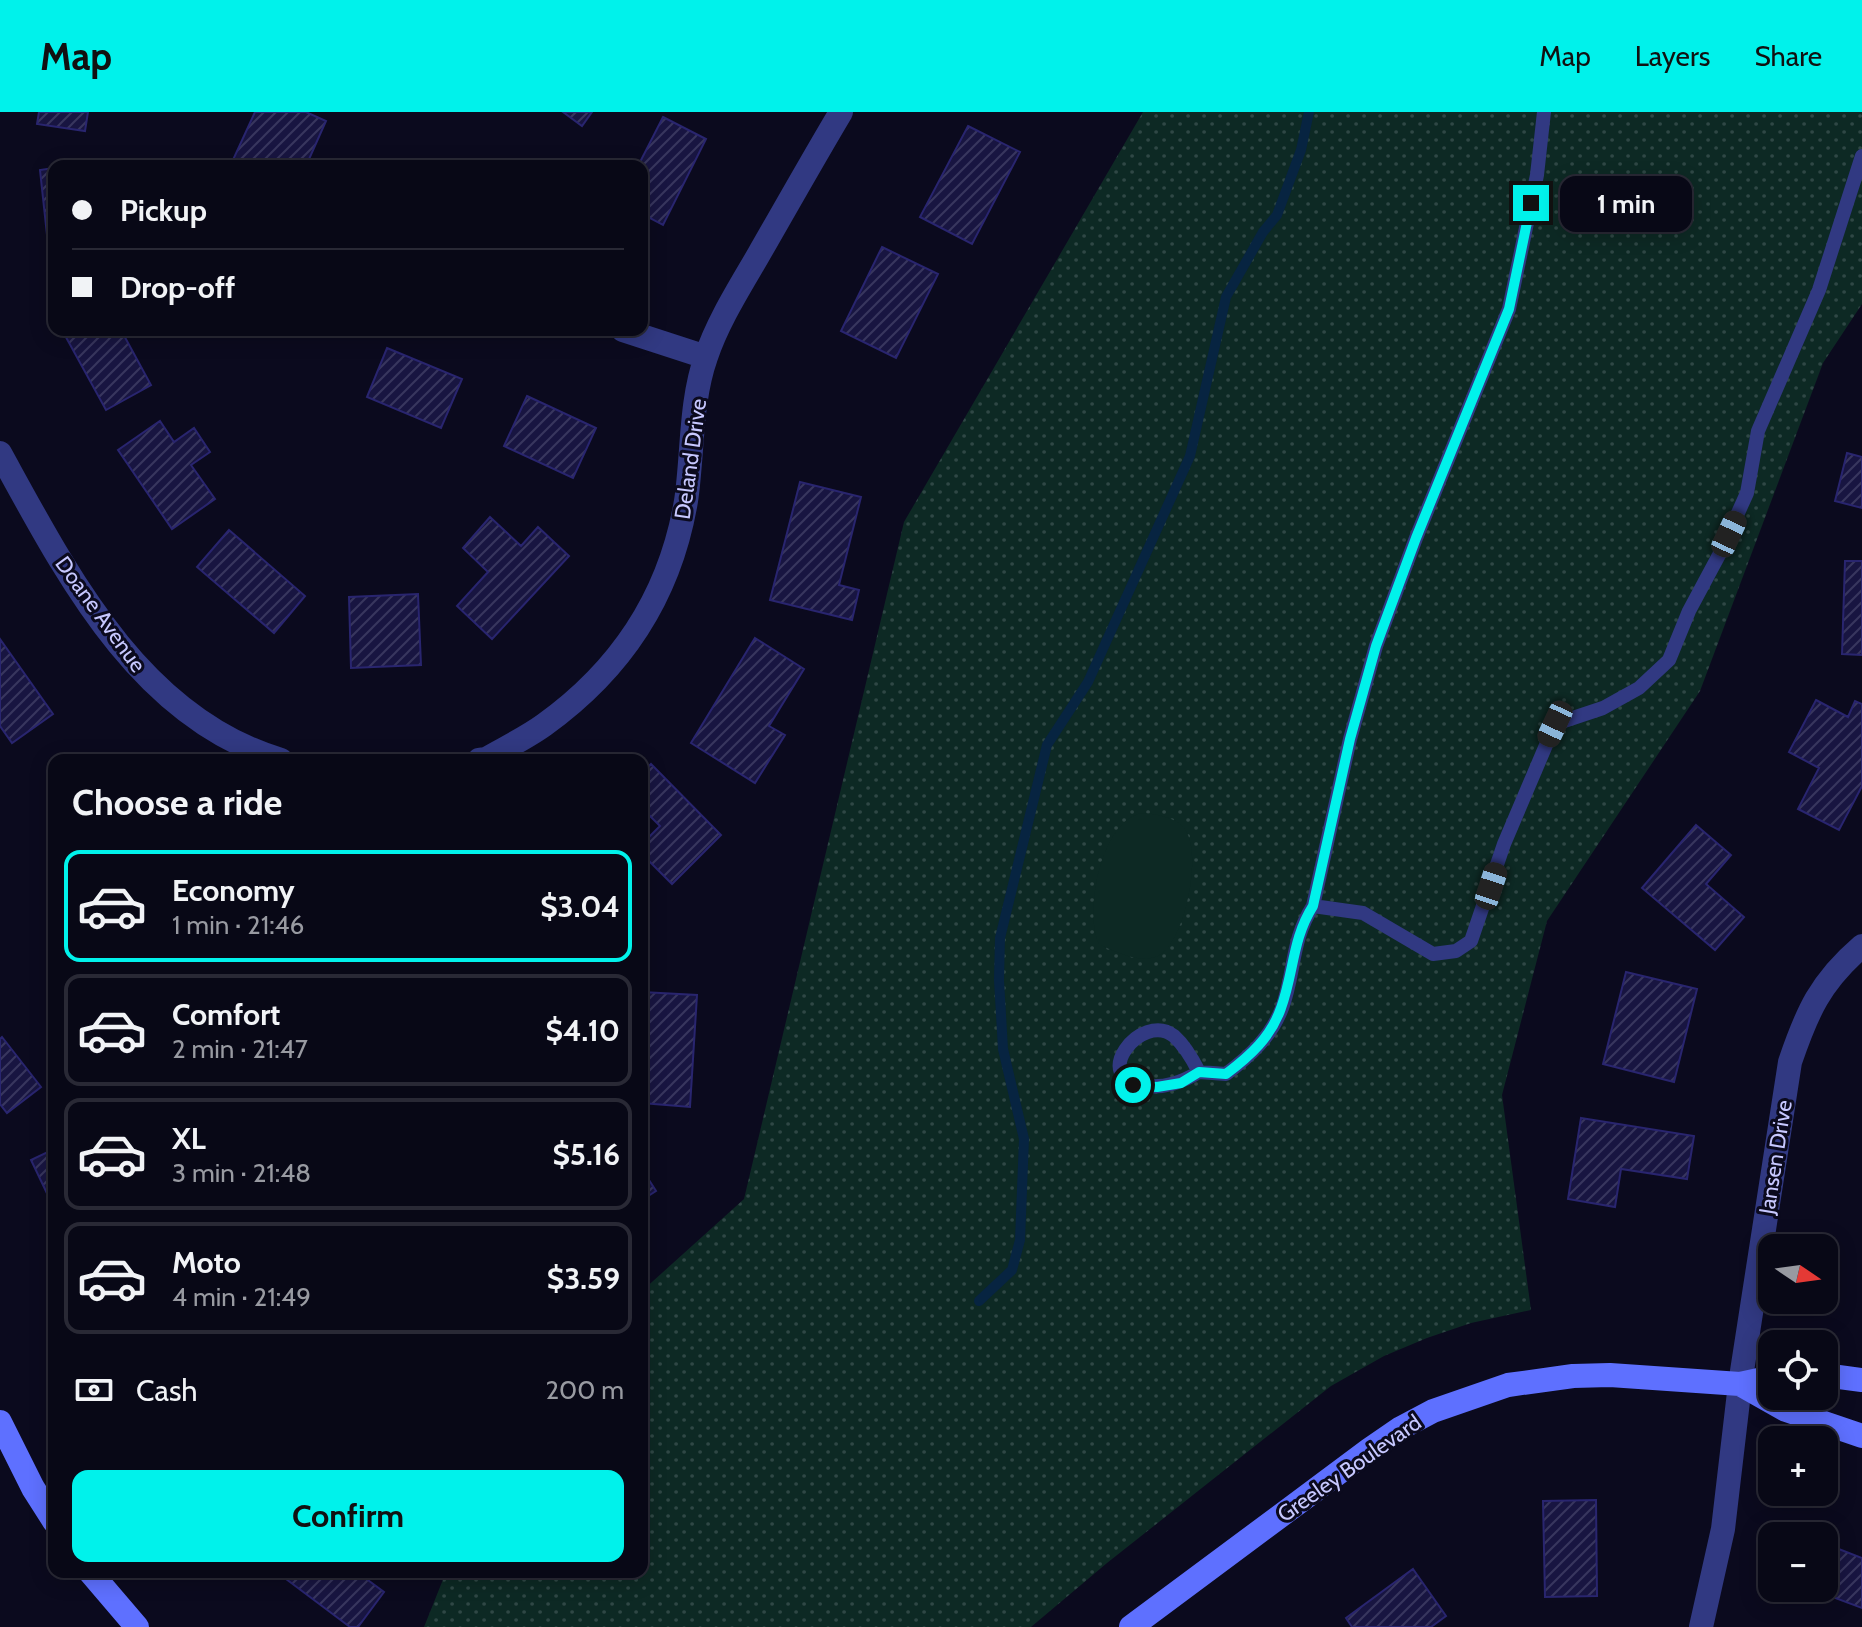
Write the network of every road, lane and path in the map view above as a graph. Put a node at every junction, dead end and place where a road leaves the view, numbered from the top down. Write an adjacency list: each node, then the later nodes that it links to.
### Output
1 (841, 112): 5 (street, Deland Drive)
2 (1544, 112): 9 (lane)
3 (1862, 156): 9 (lane)
4 (641, 336): 5 (street)
5 (706, 357): 8 (street, Deland Drive)
6 (0, 453): 7 (street, Doane Avenue)
7 (265, 754)
8 (495, 754)
9 (1313, 906): 11 (lane)
10 (1862, 946): 15 (street, Jansen Drive)
11 (1199, 1072): 11 (lane)
12 (1838, 1377): 14 (street)
13 (1758, 1380): 15 (street, Greeley Boulevard)
14 (1862, 1380)
15 (1740, 1384): 17 (street, Greeley Boulevard); 21 (street, Greeley Boulevard); 22 (street, Jansen Drive)
16 (0, 1422): 18 (street)
17 (1862, 1436)
18 (48, 1512)
19 (95, 1578): 20 (street)
20 (137, 1627)
21 (1131, 1627)
22 (1701, 1627)

